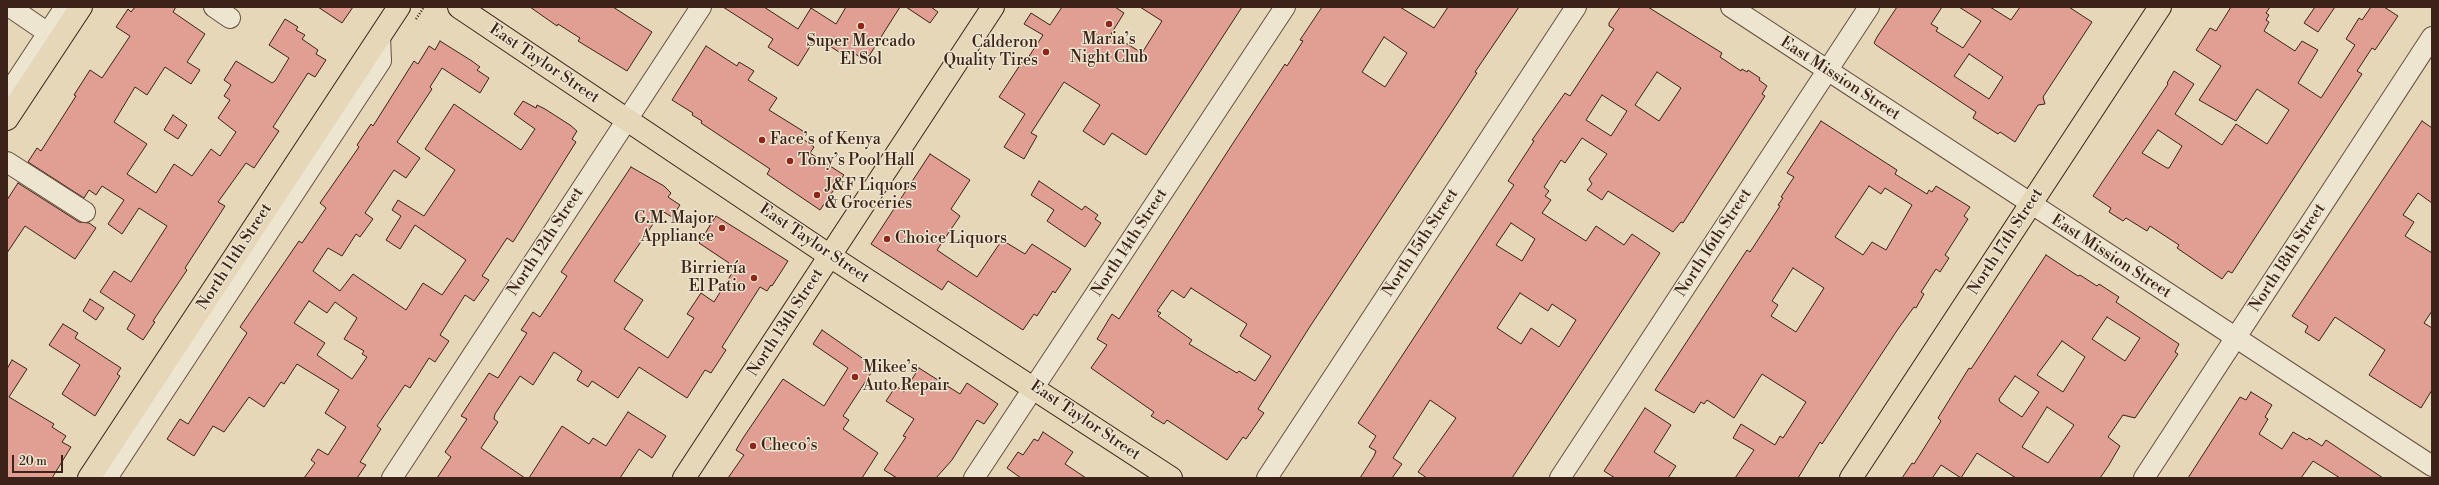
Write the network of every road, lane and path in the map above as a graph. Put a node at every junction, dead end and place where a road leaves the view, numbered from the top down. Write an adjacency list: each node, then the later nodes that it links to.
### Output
1 (10, 7): 16 (street)
2 (65, 7): 16 (street)
3 (81, 7): 21 (main road)
4 (214, 7): 15 (street)
5 (424, 7): 14 (path)
6 (459, 7): 22 (main road, East Taylor Street)
7 (701, 7): 22 (street, North 12th Street)
8 (993, 7): 26 (main road, North 13th Street)
9 (1285, 7): 28 (street, North 14th Street)
10 (1576, 7): 36 (street, North 15th Street)
11 (1731, 7): 19 (street, East Mission Street)
12 (1869, 7): 19 (street, North 16th Street)
13 (2160, 7): 24 (main road, North 17th Street)
14 (407, 13): 17 (main road, North 11th Street)
15 (230, 18)
16 (48, 33): 20 (street)
17 (380, 36): 30 (main road, North 11th Street); 31 (street, North 11th Street)
18 (2432, 37): 27 (street, North 18th Street)
19 (1827, 71): 24 (street, East Mission Street); 37 (street, North 16th Street)
20 (7, 95)
21 (7, 119)
22 (627, 120): 26 (main road, East Taylor Street); 32 (street, North 12th Street)
23 (7, 162): 25 (street)
24 (2031, 204): 27 (street, East Mission Street); 38 (main road, North 17th Street)
25 (85, 212)
26 (830, 256): 28 (main road, East Taylor Street); 33 (main road, North 13th Street)
27 (2236, 338): 29 (street, East Mission Street); 39 (street, North 18th Street)
28 (1035, 387): 34 (street, North 14th Street); 35 (main road, East Taylor Street)
29 (2432, 466)
30 (89, 478)
31 (107, 478)
32 (392, 478)
33 (684, 478)
34 (974, 478)
35 (1171, 478)
36 (1267, 478)
37 (1560, 478)
38 (1851, 478)
39 (2144, 478)

